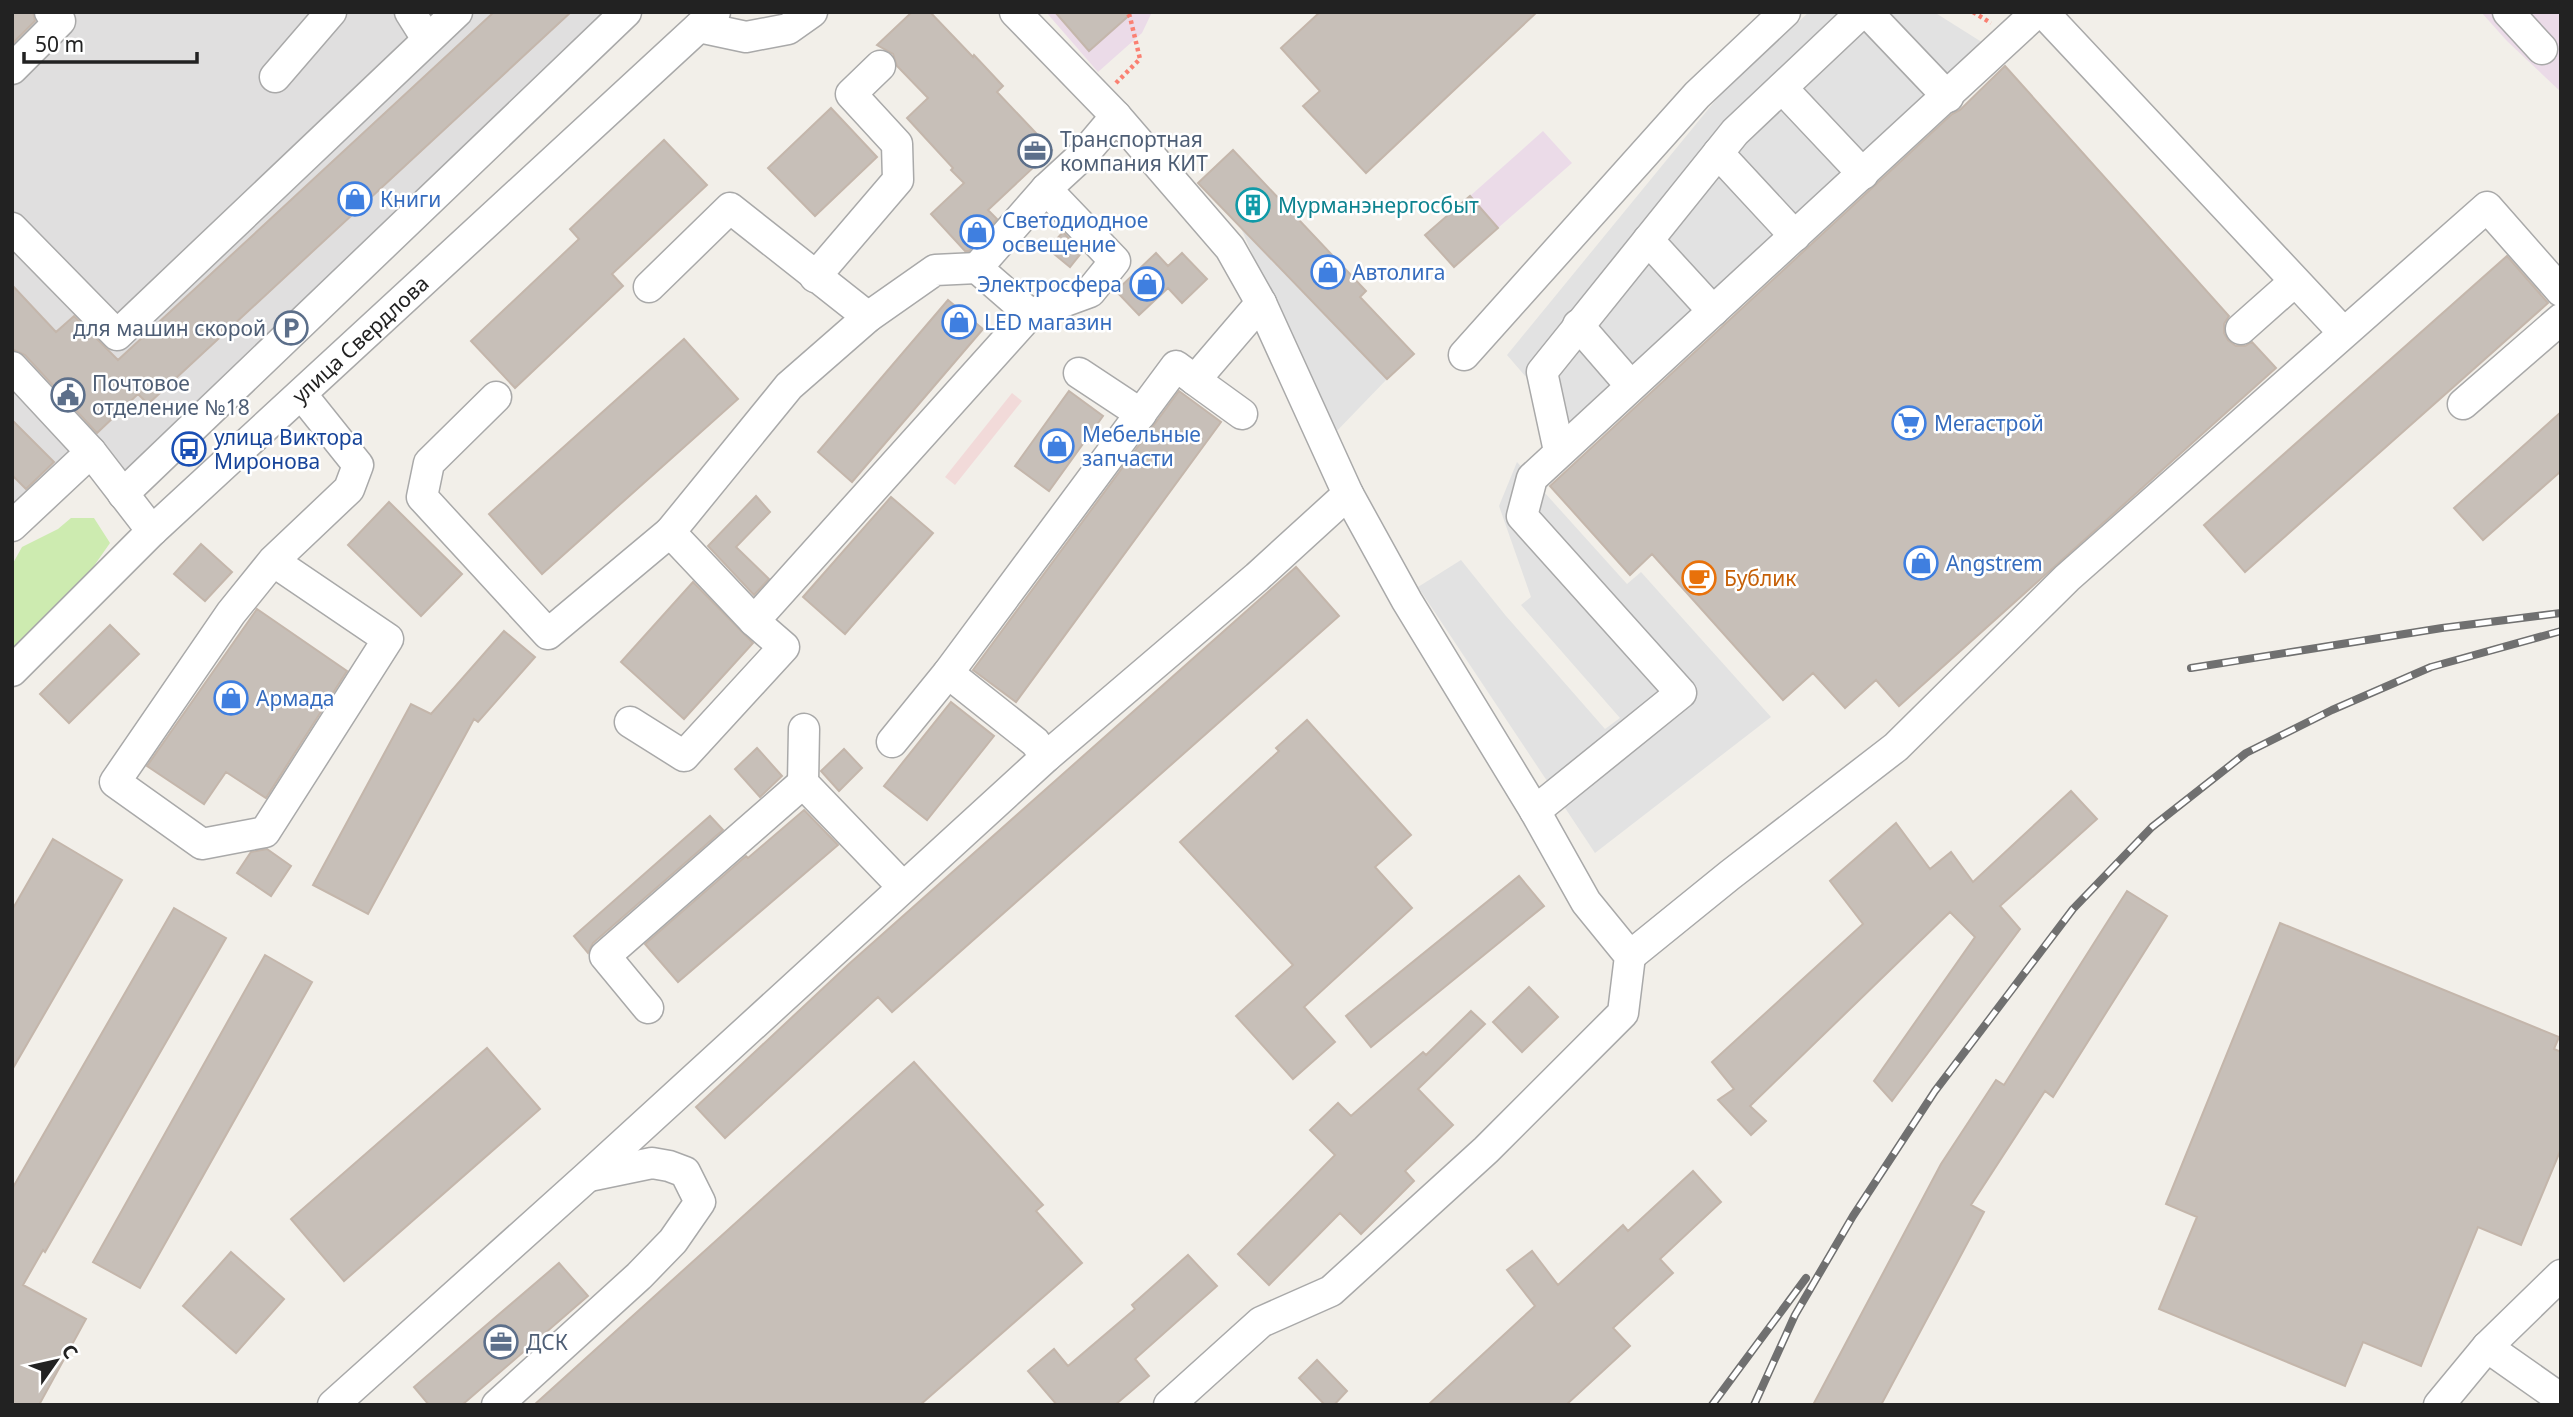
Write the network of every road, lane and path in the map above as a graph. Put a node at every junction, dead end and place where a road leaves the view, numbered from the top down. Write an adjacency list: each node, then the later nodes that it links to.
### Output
1 (50, 12): 18 (street)
2 (331, 12): 19 (street)
3 (410, 12): 15 (street)
4 (457, 12): 15 (street)
5 (625, 12): 54 (street)
6 (812, 12): 14 (street)
7 (1015, 12): 22 (street)
8 (1127, 12): 22 (path)
9 (1786, 12): 42 (street)
10 (1865, 12): 20 (street); 21 (street)
11 (2037, 12): 21 (street)
12 (2043, 12): 31 (street)
13 (2508, 12): 16 (street)
14 (707, 19): 47 (street, улица Свердлова)
15 (427, 39): 26 (street)
16 (2542, 49)
17 (880, 66): 30 (street)
18 (12, 69)
19 (275, 77)
20 (1782, 88): 23 (street); 24 (street)
21 (1948, 97): 24 (street)
22 (1107, 108): 25 (street); 34 (street)
23 (1718, 153): 27 (street); 28 (street)
24 (1863, 174): 27 (street)
25 (1046, 190): 29 (street); 36 (street)
26 (12, 228)
27 (1795, 236): 35 (street)
28 (1648, 240): 35 (street); 39 (street)
29 (977, 268): 36 (street); 37 (street)
30 (815, 277): 32 (street); 37 (street)
31 (2294, 282): 40 (street); 41 (street)
32 (649, 287)
33 (2561, 291): 41 (street)
34 (1261, 303): 45 (street); 55 (street)
35 (1713, 311): 46 (street)
36 (1030, 314): 60 (street)
37 (868, 317): 58 (street)
38 (2561, 319): 49 (street)
39 (1578, 325): 46 (street); 52 (street)
40 (2241, 329)
41 (2343, 332): 70 (street)
42 (1464, 355)
43 (12, 367): 53 (street)
44 (1079, 373): 50 (street)
45 (1195, 380): 50 (street); 51 (street)
46 (1631, 386): 52 (street)
47 (302, 395): 57 (street, улица Свердлова); 59 (street)
48 (496, 397): 58 (street)
49 (2463, 404)
50 (1141, 414): 62 (street)
51 (1242, 414)
52 (1559, 451): 68 (street)
53 (91, 452): 54 (street); 56 (street)
54 (123, 494): 57 (street)
55 (1348, 494): 66 (street); 68 (street)
56 (12, 526)
57 (152, 531): 61 (street, улица Свердлова)
58 (670, 532): 60 (street)
59 (273, 561): 59 (street)
60 (754, 621): 63 (street)
61 (12, 671)
62 (948, 673): 65 (street); 66 (street)
63 (630, 722)
64 (804, 729): 67 (street)
65 (892, 742)
66 (1046, 757): 69 (street)
67 (803, 783): 69 (street); 71 (street)
68 (1535, 811): 70 (street)
69 (903, 887): 72 (street)
70 (1630, 956): 78 (street)
71 (648, 1008)
72 (589, 1176): 76 (street); 77 (street)
73 (2561, 1275): 74 (street)
74 (2487, 1346): 75 (street); 79 (street)
75 (2561, 1399)
76 (332, 1405)
77 (497, 1405)
78 (1169, 1405)
79 (2439, 1405)

